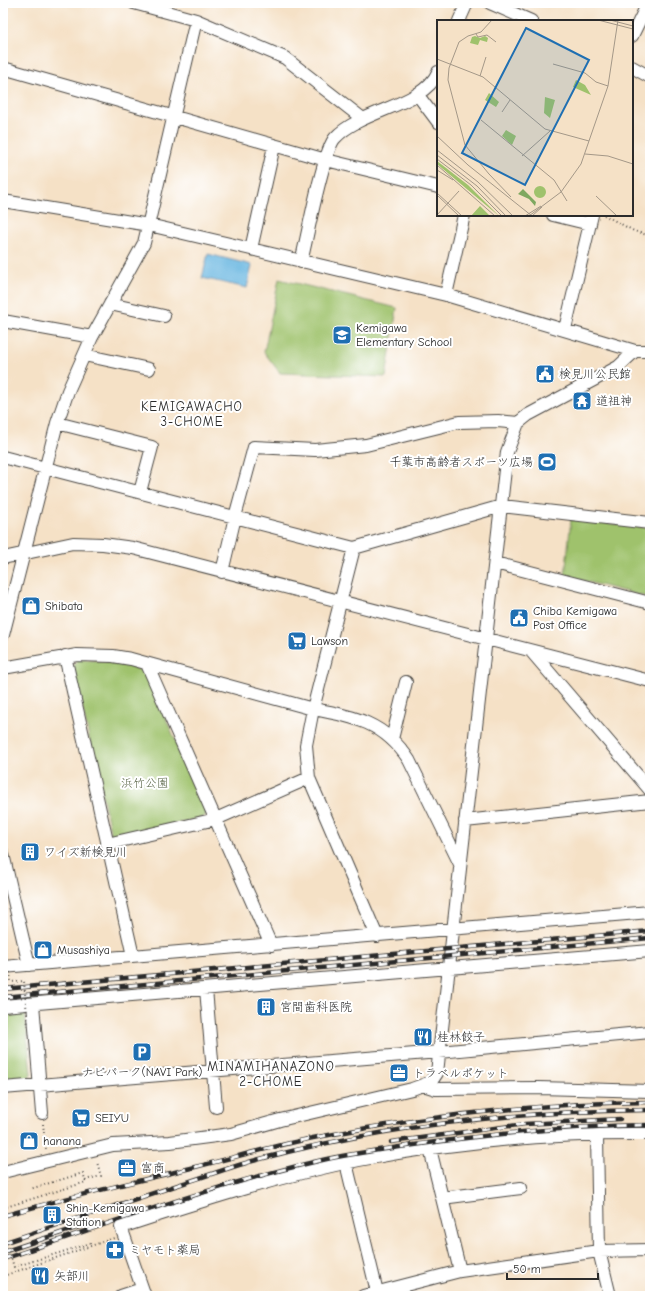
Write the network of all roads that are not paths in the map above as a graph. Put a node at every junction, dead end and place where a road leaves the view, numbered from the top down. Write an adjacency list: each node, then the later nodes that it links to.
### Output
1 (134, 3): 5 (street)
2 (467, 3): 6 (street)
3 (490, 3): 7 (street)
4 (648, 3): 8 (street)
5 (196, 20): 14 (street); 15 (street)
6 (459, 20)
7 (529, 20)
8 (633, 34)
9 (3, 68): 14 (street)
10 (633, 68): 11 (street)
11 (650, 77)
12 (437, 78): 13 (street)
13 (417, 94): 15 (street); 16 (street)
14 (173, 117): 17 (street); 24 (street)
15 (363, 119): 18 (street)
16 (437, 121)
17 (274, 146): 18 (street); 25 (street)
18 (326, 160): 19 (street); 26 (street)
19 (437, 187)
20 (3, 201): 24 (street)
21 (464, 216): 27 (street)
22 (562, 216): 23 (street)
23 (591, 219): 31 (street)
24 (149, 225): 25 (street); 28 (street)
25 (251, 249): 26 (street)
26 (301, 262): 27 (street)
27 (446, 295): 31 (street)
28 (110, 304): 29 (street); 32 (street)
29 (164, 316)
30 (3, 321): 32 (street)
31 (564, 329): 33 (street)
32 (92, 337): 35 (street)
33 (635, 351): 34 (street); 38 (street)
34 (650, 351)
35 (84, 355): 36 (street); 37 (street)
36 (149, 370)
37 (57, 423): 40 (street); 41 (street)
38 (518, 423): 42 (street); 43 (street)
39 (3, 457): 40 (street)
40 (45, 468): 41 (street); 46 (street)
41 (140, 492): 43 (street)
42 (502, 506): 44 (street); 45 (street); 48 (street)
43 (235, 517): 45 (street); 49 (street)
44 (650, 523)
45 (354, 548): 50 (street)
46 (23, 553): 47 (street); 49 (street); 52 (street)
47 (3, 558)
48 (495, 563): 51 (street); 53 (street)
49 (222, 572): 50 (street)
50 (341, 603): 53 (street); 60 (street)
51 (650, 603)
52 (3, 635)
53 (486, 639): 54 (street); 66 (street)
54 (531, 651): 58 (street); 63 (street)
55 (65, 656): 56 (street); 57 (street); 67 (street)
56 (147, 664): 60 (street); 65 (street)
57 (3, 668)
58 (650, 681)
59 (406, 682): 61 (street)
60 (313, 709): 61 (street); 62 (street)
61 (392, 739): 69 (street)
62 (309, 778): 65 (street); 72 (street)
63 (650, 790)
64 (650, 801): 66 (street)
65 (216, 819): 67 (street); 73 (street)
66 (465, 821): 69 (street)
67 (107, 844): 75 (street)
68 (3, 854): 76 (street)
69 (460, 864): 71 (street)
70 (650, 912): 71 (street)
71 (453, 929): 72 (street); 77 (street)
72 (377, 936): 73 (street)
73 (271, 945): 75 (street)
74 (650, 951): 77 (street)
75 (133, 956): 76 (street)
76 (29, 965): 78 (street)
77 (449, 968): 79 (street); 83 (street)
78 (6, 969)
79 (206, 989): 80 (street); 84 (street)
80 (33, 1004): 81 (street); 85 (street)
81 (3, 1006)
82 (650, 1032): 83 (street)
83 (439, 1052): 84 (street); 86 (street)
84 (213, 1071): 85 (street); 89 (street)
85 (39, 1085): 87 (street); 90 (street)
86 (423, 1085): 88 (street); 95 (street)
87 (3, 1088)
88 (650, 1091)
89 (216, 1106)
90 (42, 1113)
91 (650, 1134): 92 (street)
92 (597, 1135): 93 (street); 99 (street)
93 (430, 1149): 94 (street); 97 (street)
94 (346, 1163): 101 (street); 102 (street)
95 (3, 1172)
96 (521, 1188): 97 (street)
97 (442, 1198): 100 (street)
98 (650, 1250): 99 (street)
99 (599, 1251): 100 (street); 105 (street)
100 (460, 1271): 102 (street)
101 (144, 1292): 103 (street)
102 (377, 1294): 104 (street)
103 (121, 1296)
104 (363, 1296)
105 (610, 1296)

